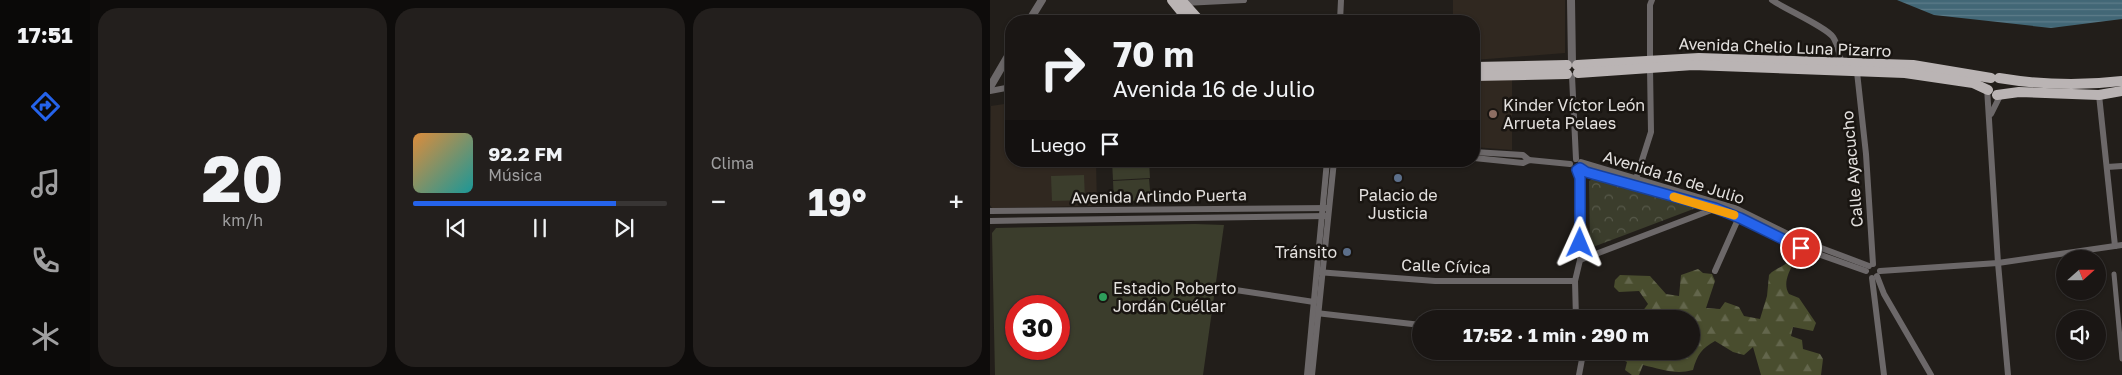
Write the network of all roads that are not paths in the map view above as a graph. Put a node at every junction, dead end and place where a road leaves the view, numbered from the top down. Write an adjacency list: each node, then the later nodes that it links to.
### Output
1 (1042, 0): 9 (street)
2 (1172, 0): 10 (main road)
3 (1244, 0): 8 (street)
4 (1341, 0): 12 (street)
5 (1571, 0): 17 (street)
6 (1652, 0): 15 (street)
7 (1772, 0): 14 (street)
8 (1183, 2): 11 (main road)
9 (1033, 15)
10 (1184, 15)
11 (1195, 15)
12 (1340, 15)
13 (1005, 62): 21 (street)
14 (1842, 63): 15 (main road, Avenida Chelio Luna Pizarro); 23 (main road, Avenida Chelio Luna Pizarro)
15 (1650, 64): 17 (main road, Avenida Chelio Luna Pizarro); 18 (main road, Avenida Chelio Luna Pizarro); 36 (street)
16 (1480, 67): 17 (main road, Avenida Chelio Luna Pizarro)
17 (1572, 69): 19 (main road, Avenida Chelio Luna Pizarro); 31 (street)
18 (1857, 72): 23 (main road, Avenida Chelio Luna Pizarro); 47 (street, Calle Ayacucho)
19 (1480, 76)
20 (2122, 81): 23 (main road, Avenida Chelio Luna Pizarro)
21 (990, 87)
22 (1005, 88): 25 (street)
23 (1994, 88): 26 (main road, Avenida Chelio Luna Pizarro); 27 (street); 27 (street)
24 (2122, 91): 26 (main road, Avenida Chelio Luna Pizarro)
25 (990, 92)
26 (2099, 95): 35 (street)
27 (1989, 117): 46 (street)
28 (1480, 152): 30 (street, Avenida 16 de Julio)
29 (1480, 159): 30 (street, Avenida 16 de Julio)
30 (1529, 160): 31 (street, Avenida 16 de Julio)
31 (1577, 165): 36 (street, Avenida 16 de Julio); 39 (street, Avenida 16 de Julio); 45 (street)
32 (2122, 166): 35 (street)
33 (1327, 167): 38 (street)
34 (1333, 167): 38 (street)
35 (2107, 167): 44 (street)
36 (1636, 179): 37 (street, Avenida 16 de Julio)
37 (1721, 203): 39 (street); 47 (street, Avenida 16 de Julio)
38 (1326, 208): 40 (street, Avenida Arlindo Puerta); 41 (street)
39 (1715, 208): 42 (street, Avenida 16 de Julio); 45 (street)
40 (990, 211)
41 (1325, 216): 43 (street, Avenida Arlindo Puerta); 48 (street)
42 (1739, 218): 47 (street, Avenida 16 de Julio); 49 (street)
43 (990, 220)
44 (2118, 245): 46 (street)
45 (1580, 260): 52 (street)
46 (1998, 263): 51 (street); 65 (street)
47 (1869, 267): 51 (street); 51 (street)
48 (1320, 272): 52 (street, Calle Cívica); 54 (street); 56 (street)
49 (1715, 272)
50 (2114, 274): 58 (street)
51 (1876, 275): 63 (street); 64 (street)
52 (1575, 281): 55 (street)
53 (1229, 289): 54 (street)
54 (1314, 302): 56 (street)
55 (1576, 310)
56 (1316, 313): 57 (street); 60 (street); 61 (street)
57 (1412, 324)
58 (2122, 359)
59 (1582, 360): 62 (street)
60 (1307, 375)
61 (1312, 375)
62 (1579, 375)
63 (1884, 375)
64 (1931, 375)
65 (2008, 375)

